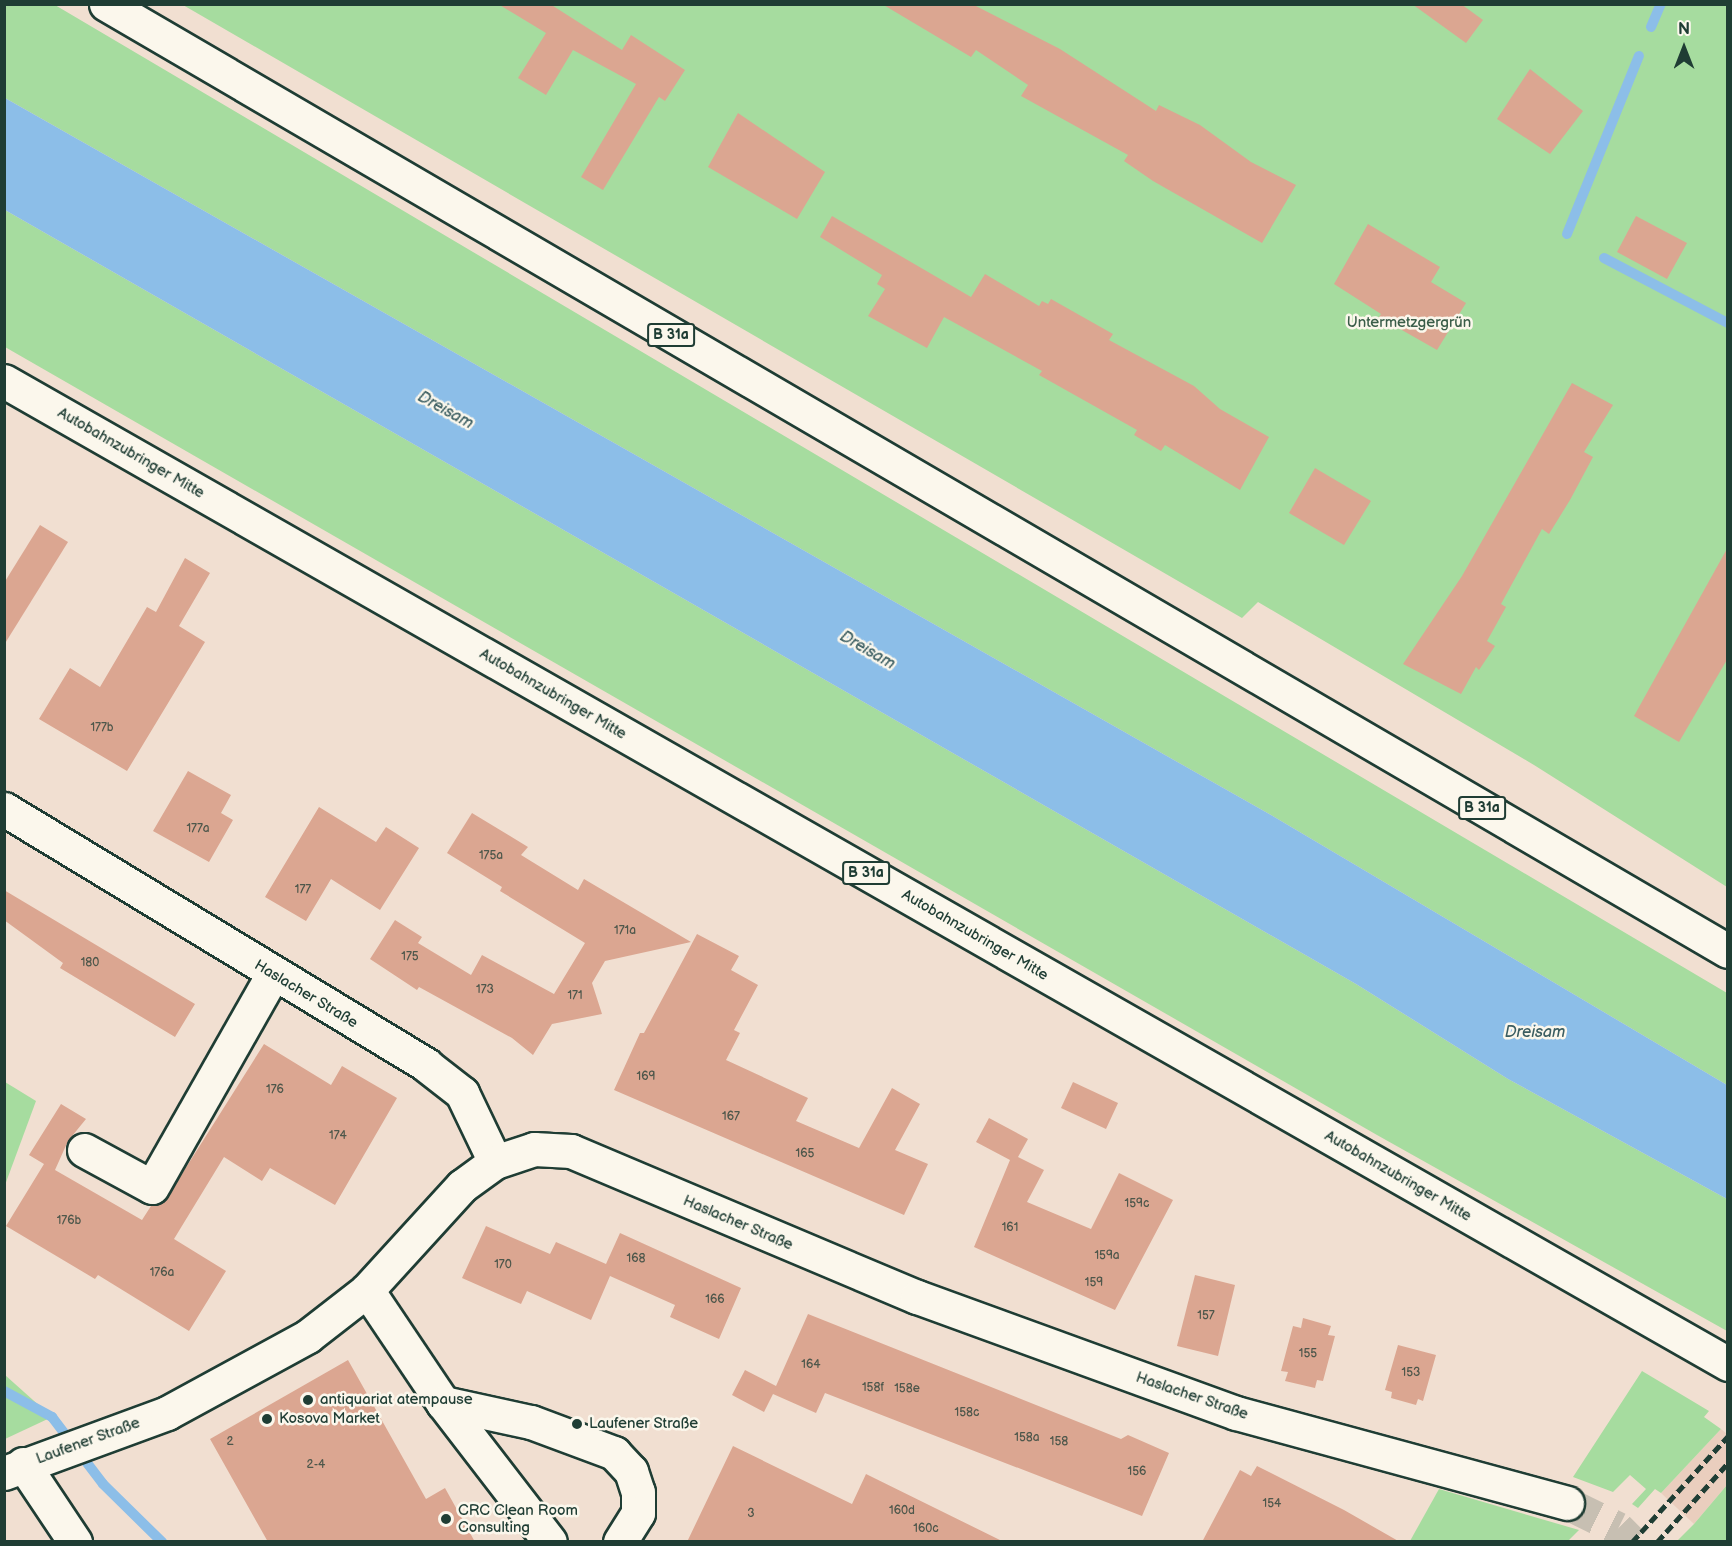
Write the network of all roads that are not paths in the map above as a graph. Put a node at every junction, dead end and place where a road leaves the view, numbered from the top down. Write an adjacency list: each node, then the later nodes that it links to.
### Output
1 (106, 4): 4 (main road, B 31a)
2 (4, 381): 9 (main road, Autobahnzubringer Mitte / B 31a)
3 (4, 809): 5 (main road, Haslacher Straße)
4 (1728, 951)
5 (273, 974): 6 (main road); 7 (main road, Haslacher Straße)
6 (84, 1150)
7 (495, 1162): 8 (main road, Laufener Straße); 12 (main road, Haslacher Straße)
8 (368, 1290): 10 (main road); 11 (main road, Laufener Straße)
9 (1728, 1365)
10 (443, 1403): 14 (main road); 15 (main road)
11 (14, 1468): 13 (main road, Laufener Straße)
12 (1567, 1503)
13 (75, 1542)
14 (550, 1542)
15 (620, 1542)

